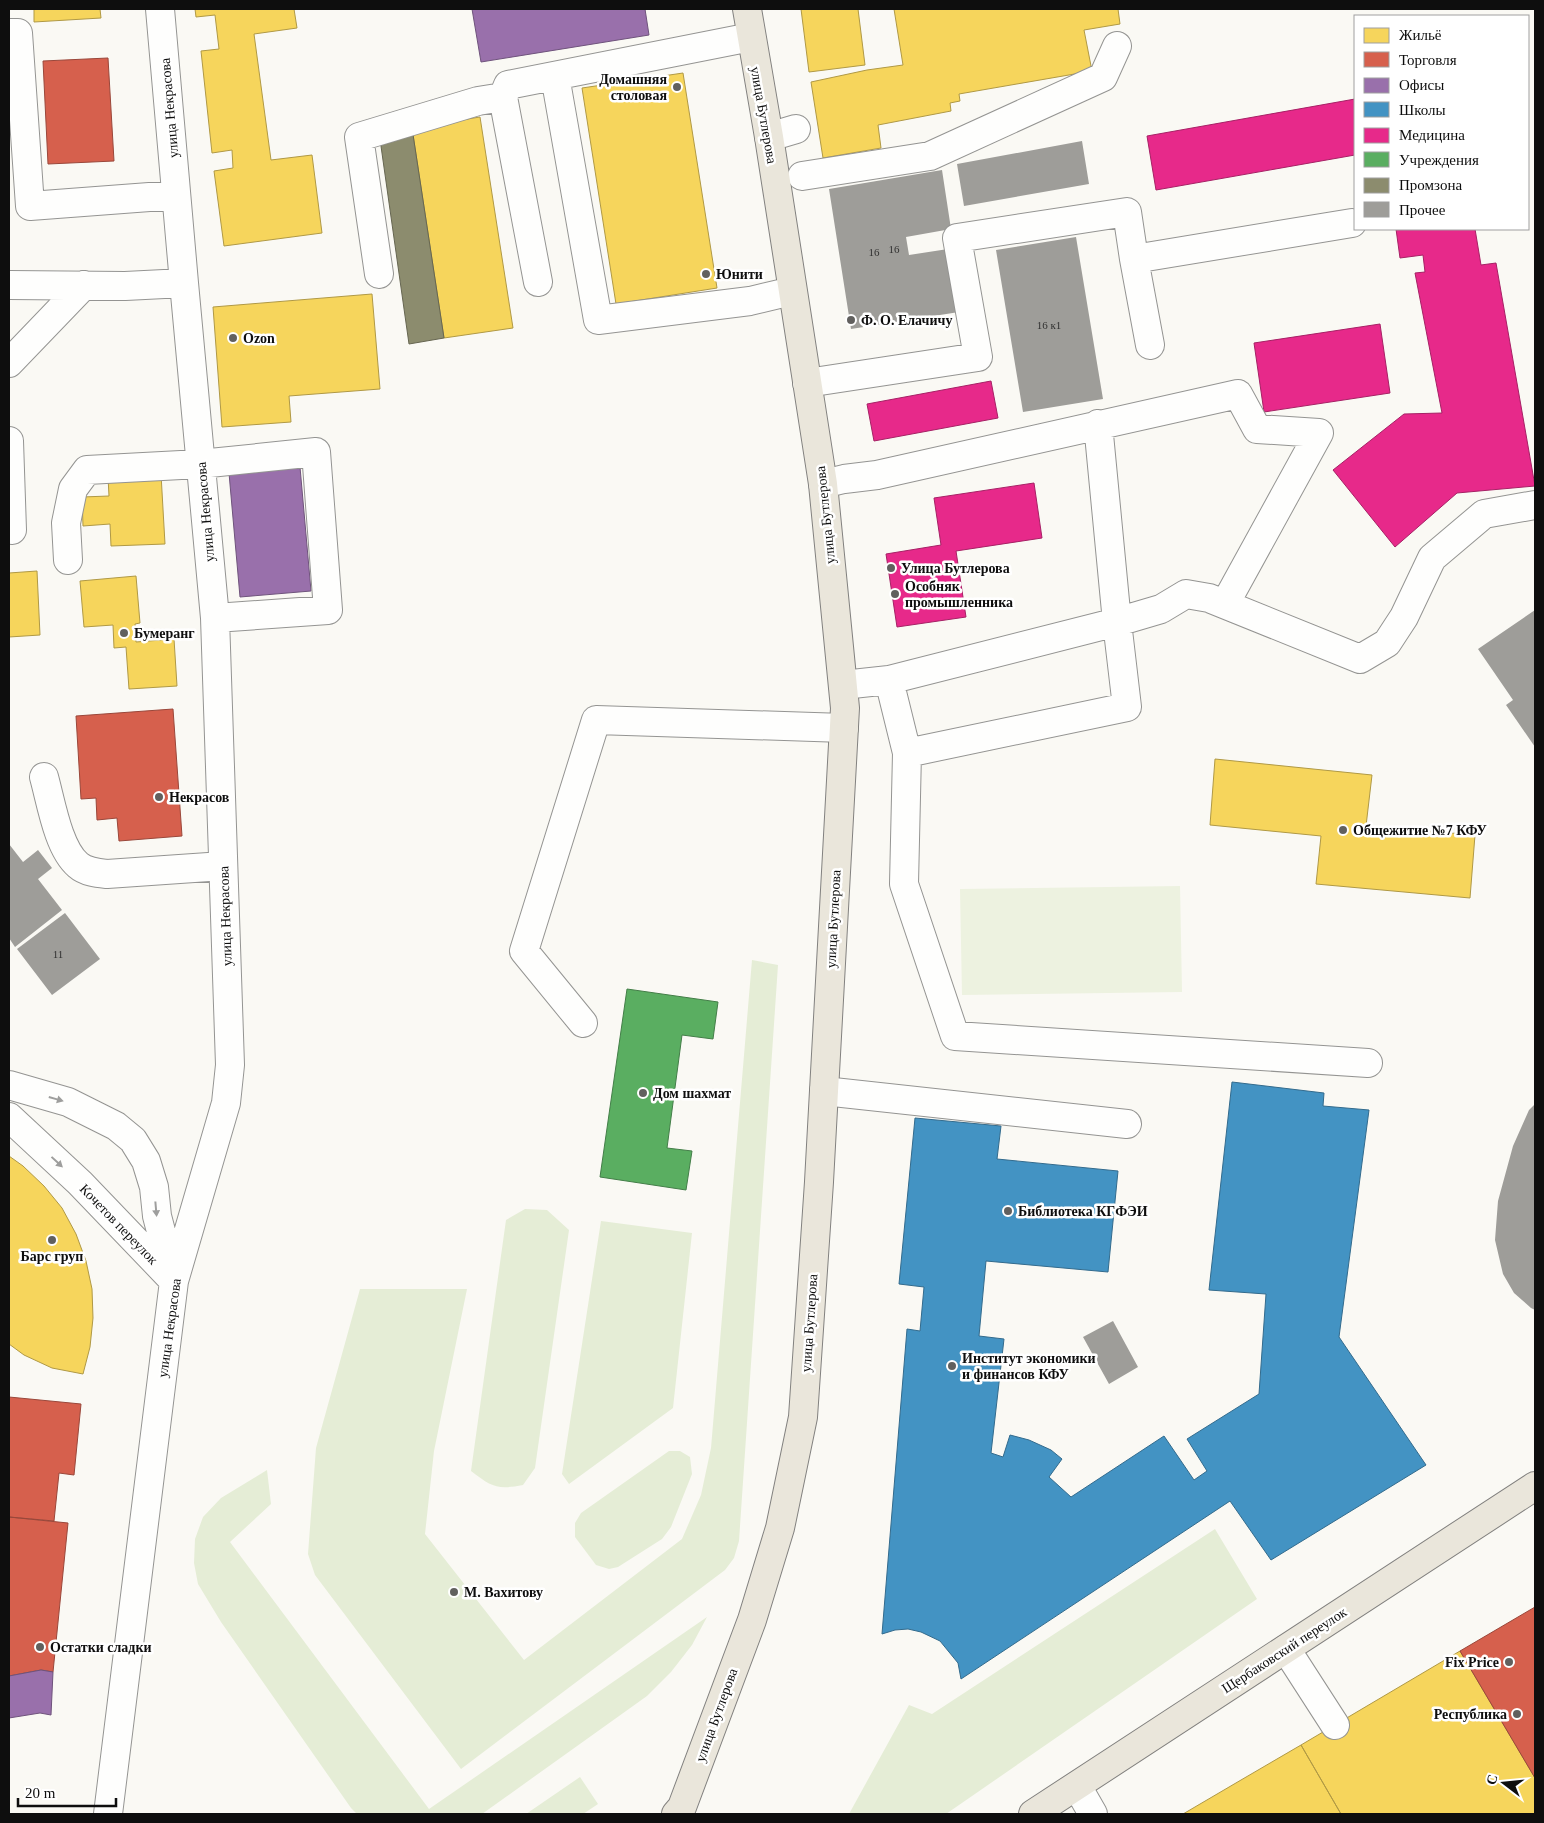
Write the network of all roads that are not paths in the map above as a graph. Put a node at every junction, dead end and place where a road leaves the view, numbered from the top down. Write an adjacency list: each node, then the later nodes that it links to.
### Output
1 (160, 9): 11 (street, улица Некрасова)
2 (747, 9): 4 (main road, улица Бутлерова)
3 (9, 33): 11 (street)
4 (751, 37): 6 (street); 9 (main road, улица Бутлерова)
5 (1117, 46): 10 (street)
6 (555, 76): 7 (street); 19 (street)
7 (503, 97): 14 (street); 15 (street)
8 (796, 129): 9 (street)
9 (769, 137): 19 (main road, улица Бутлерова)
10 (802, 176)
11 (176, 195): 16 (street, улица Некрасова)
12 (1352, 223): 13 (street)
13 (1134, 259): 20 (street); 22 (street)
14 (379, 274)
15 (538, 282)
16 (184, 283): 18 (street); 25 (street, улица Некрасова)
17 (9, 285): 18 (street)
18 (84, 286): 21 (street)
19 (792, 291): 22 (main road, улица Бутлерова)
20 (1150, 345)
21 (9, 363)
22 (806, 383): 26 (main road, улица Бутлерова)
23 (1098, 424): 26 (street); 30 (street); 32 (street)
24 (9, 441): 28 (street)
25 (200, 464): 29 (street); 31 (street, улица Некрасова); 31 (street)
26 (823, 484): 34 (main road, улица Бутлерова)
27 (1535, 505): 30 (street)
28 (12, 530)
29 (68, 560)
30 (1225, 604): 32 (street)
31 (215, 618): 38 (street, улица Некрасова)
32 (1117, 622): 33 (street); 36 (street)
33 (889, 680): 34 (street); 36 (street)
34 (843, 685): 35 (main road, улица Бутлерова)
35 (844, 728): 39 (street); 42 (main road, улица Бутлерова)
36 (907, 753): 40 (street)
37 (44, 777): 38 (street)
38 (223, 866): 45 (street, улица Некрасова)
39 (583, 1023)
40 (1368, 1063)
41 (9, 1085): 45 (street, Кочетов переулок, one-way to 45)
42 (824, 1091): 44 (street); 50 (main road, улица Бутлерова)
43 (9, 1117): 45 (street, Кочетов переулок, one-way to 45)
44 (1127, 1124)
45 (174, 1281): 51 (street, улица Некрасова)
46 (1535, 1486): 47 (main road, Щербаковский переулок)
47 (1286, 1649): 48 (street); 49 (main road, Щербаковский переулок)
48 (1335, 1725)
49 (1077, 1786): 52 (main road, Щербаковский переулок); 53 (street)
50 (681, 1812)
51 (108, 1814)
52 (1033, 1814)
53 (1092, 1814)

